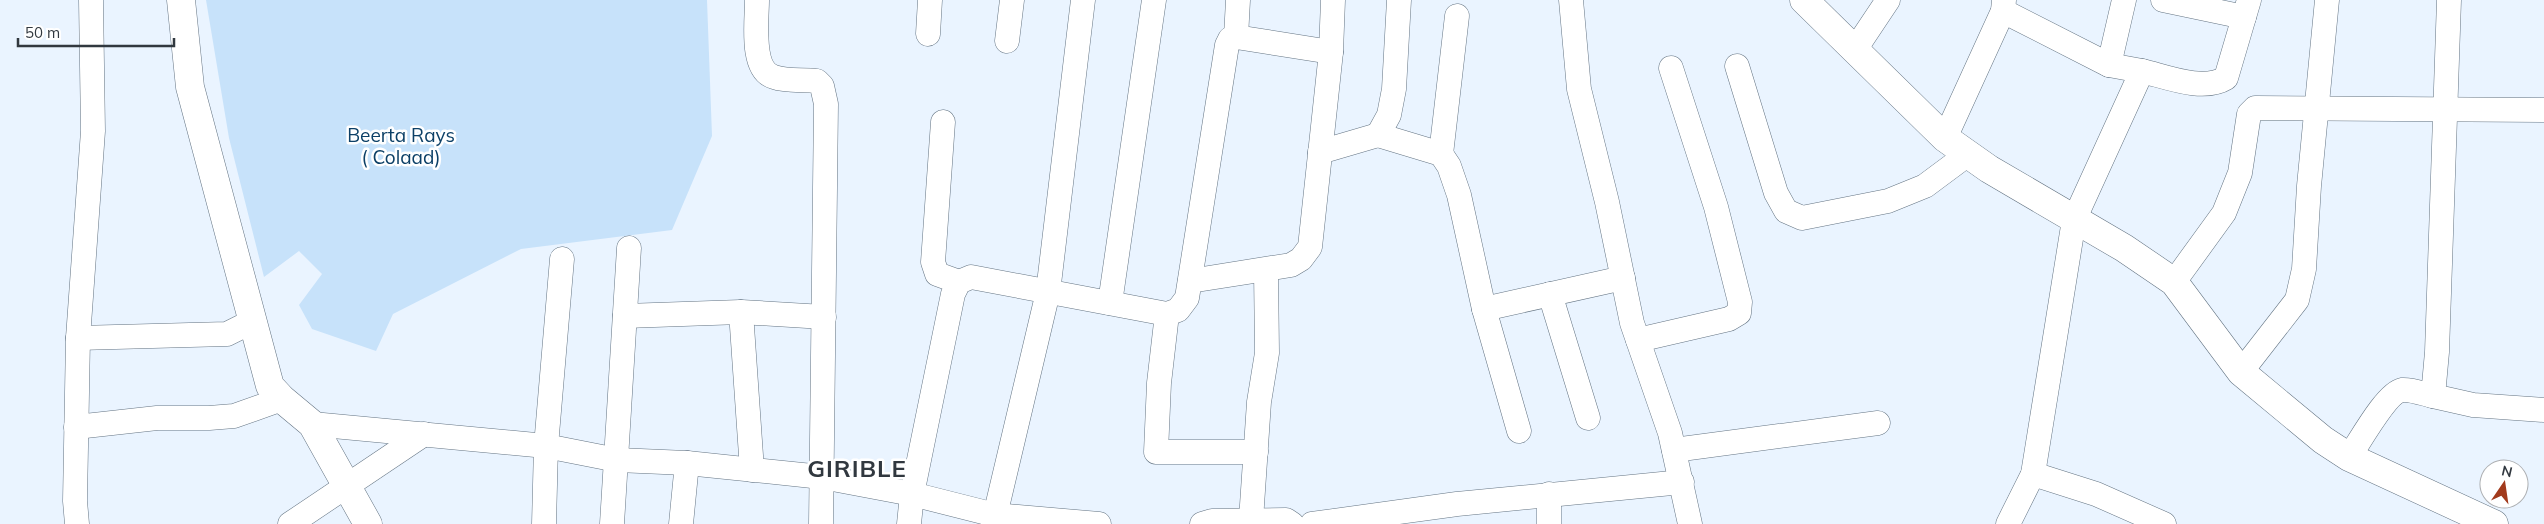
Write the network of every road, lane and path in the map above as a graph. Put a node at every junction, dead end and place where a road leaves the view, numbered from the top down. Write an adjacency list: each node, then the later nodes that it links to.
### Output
1 (91, 0): 56 (street)
2 (181, 0): 55 (street)
3 (757, 0): 54 (street)
4 (930, 0): 21 (street)
5 (1012, 0): 23 (street)
6 (1084, 0): 47 (street)
7 (1154, 0): 49 (street)
8 (1238, 0): 22 (street)
9 (1333, 0): 25 (street)
10 (1399, 0): 34 (street)
11 (1571, 0): 43 (street)
12 (1804, 0): 24 (street)
13 (1888, 0): 24 (street)
14 (2124, 0): 26 (street)
15 (2163, 0): 19 (street)
16 (2327, 0): 30 (street)
17 (2448, 0): 31 (street)
18 (2004, 6): 26 (street); 35 (street)
19 (2247, 8): 29 (street)
20 (1457, 16): 37 (street)
21 (928, 34)
22 (1236, 37): 25 (street); 44 (street)
23 (1007, 41)
24 (1856, 48): 35 (street)
25 (1331, 52): 36 (street)
26 (2109, 65): 29 (street)
27 (1737, 66): 38 (street)
28 (1672, 68): 57 (street)
29 (2142, 71): 39 (street)
30 (2316, 109): 31 (street); 46 (street); 58 (street)
31 (2445, 110): 32 (street); 59 (street)
32 (2544, 110)
33 (943, 122): 45 (street)
34 (1378, 135): 36 (street); 37 (street)
35 (1945, 138): 38 (street)
36 (1320, 152): 42 (street)
37 (1440, 154): 50 (street)
38 (1968, 154): 39 (street)
39 (2074, 220): 46 (street); 75 (street)
40 (629, 248): 53 (street)
41 (562, 259): 68 (street)
42 (1266, 270): 44 (street); 70 (street)
43 (1622, 278): 48 (street); 57 (street)
44 (1190, 281): 52 (street)
45 (958, 282): 47 (street); 79 (street)
46 (2174, 282): 58 (street)
47 (1048, 292): 49 (street); 81 (street)
48 (1550, 294): 50 (street); 62 (street)
49 (1110, 303): 52 (street)
50 (1484, 309): 66 (street)
51 (741, 312): 53 (street); 54 (street); 74 (street)
52 (1167, 314): 70 (street)
53 (625, 316): 72 (street)
54 (824, 317): 76 (street)
55 (253, 321): 56 (street); 60 (street)
56 (78, 338): 65 (street)
57 (1638, 340): 69 (street)
58 (2241, 372): 71 (street)
59 (2433, 396): 61 (street); 71 (street)
60 (282, 399): 64 (street); 65 (street)
61 (2544, 410)
62 (1588, 418)
63 (1878, 423): 69 (street)
64 (312, 424): 67 (street); 78 (street)
65 (76, 427): 83 (street)
66 (1519, 431)
67 (424, 434): 68 (street); 78 (street)
68 (546, 446): 72 (street); 86 (street)
69 (1674, 450): 77 (street)
70 (1256, 452): 82 (street)
71 (2349, 458): 99 (street)
72 (616, 460): 73 (street); 87 (street)
73 (687, 463): 74 (street); 88 (street)
74 (752, 470): 76 (street)
75 (2034, 474): 97 (street); 98 (street)
76 (822, 477): 79 (street); 89 (street)
77 (1682, 482): 80 (street); 96 (street)
78 (346, 486): 84 (street); 85 (street)
79 (912, 494): 81 (street); 90 (street)
80 (1549, 494): 94 (street); 95 (street)
81 (994, 519): 91 (street)
82 (1251, 520): 92 (street); 93 (street)
83 (77, 524)
84 (290, 524)
85 (368, 524)
86 (544, 524)
87 (612, 524)
88 (680, 524)
89 (821, 524)
90 (908, 524)
91 (1099, 524)
92 (1202, 524)
93 (1292, 524)
94 (1312, 524)
95 (1548, 524)
96 (1690, 524)
97 (2008, 524)
98 (2164, 524)
99 (2494, 524)

